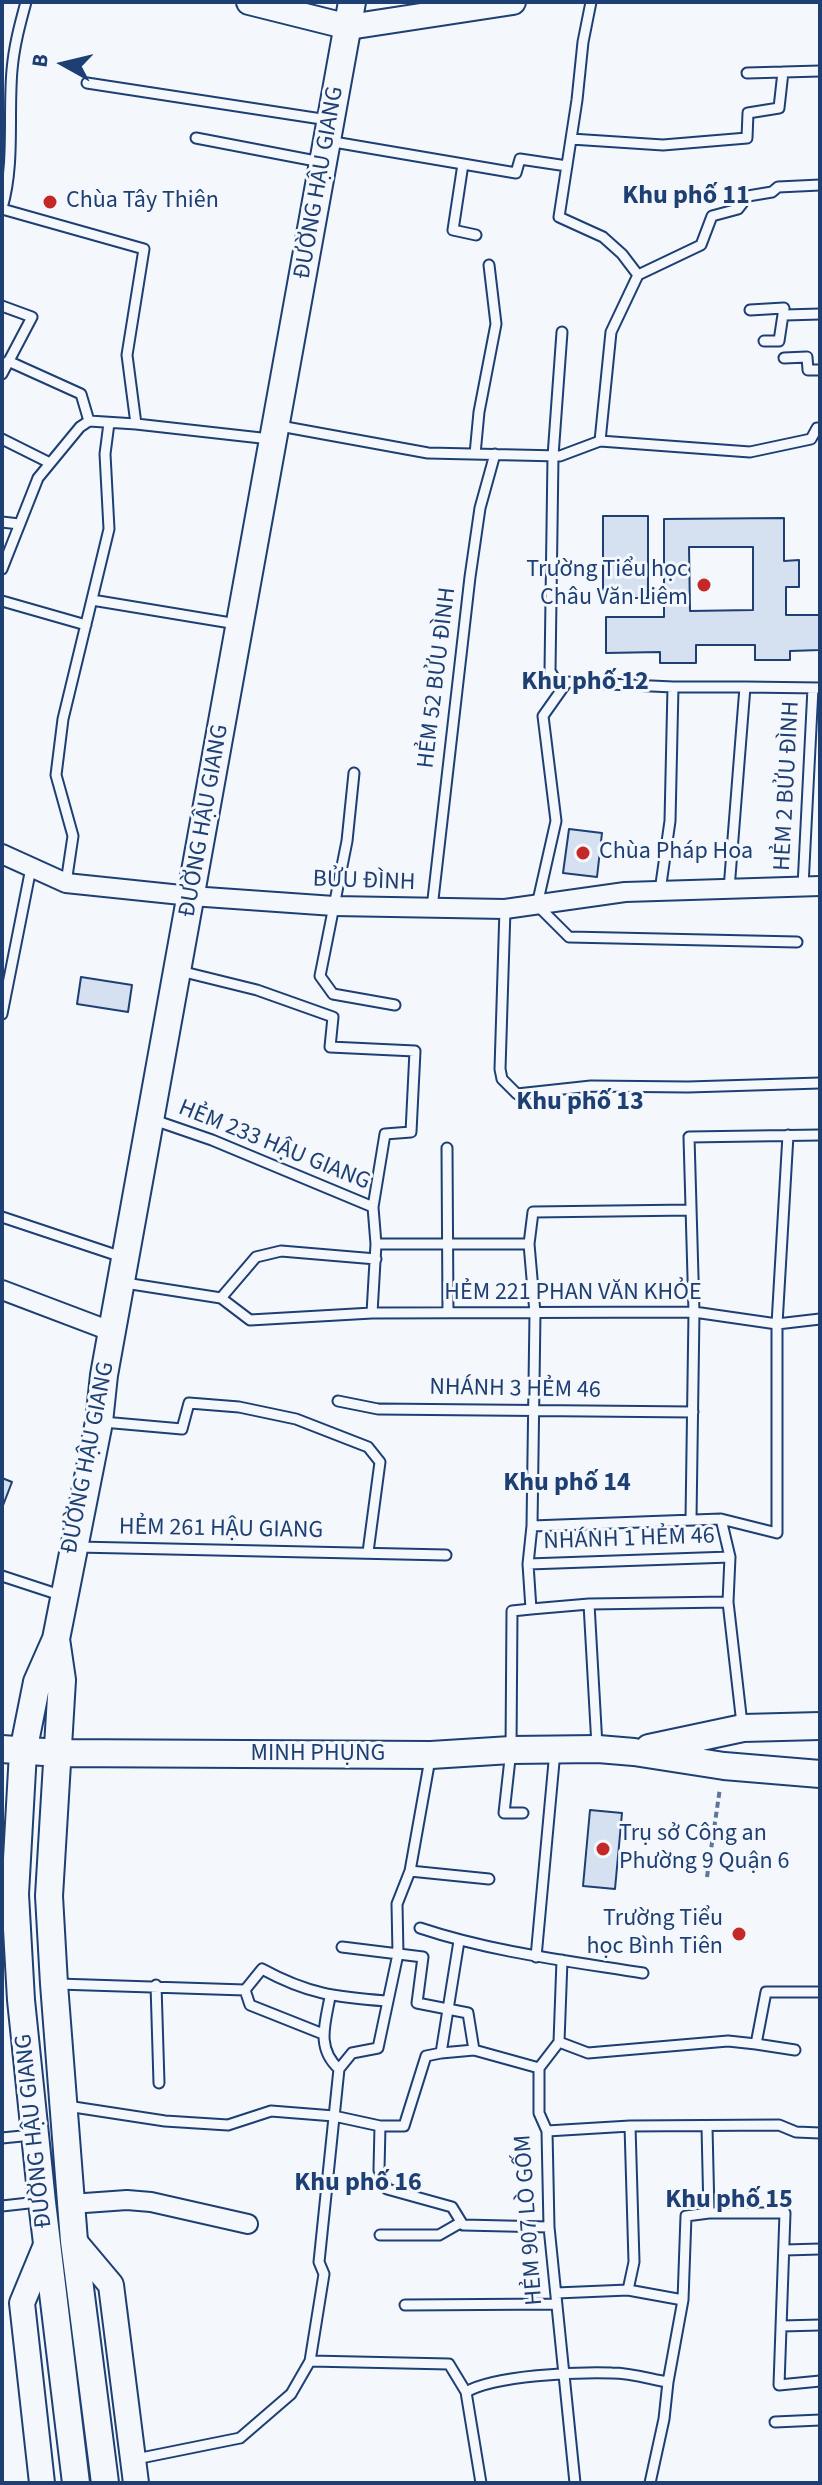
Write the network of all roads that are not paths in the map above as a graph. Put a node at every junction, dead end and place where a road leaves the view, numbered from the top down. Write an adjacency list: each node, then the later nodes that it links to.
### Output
1 (26, 2): 9 (lane)
2 (249, 2): 5 (street)
3 (513, 2): 5 (street)
4 (591, 2): 12 (lane)
5 (350, 14): 13 (main road, ĐƯỜNG HẬU GIANG)
6 (820, 71): 7 (lane)
7 (783, 72): 8 (lane); 12 (lane)
8 (747, 73)
9 (7, 75): 17 (lane)
10 (87, 83): 13 (lane)
11 (196, 138): 13 (lane)
12 (571, 139): 15 (lane)
13 (328, 141): 14 (lane); 35 (main road, ĐƯỜNG HẬU GIANG)
14 (463, 164): 15 (lane); 18 (lane)
15 (567, 166): 20 (lane)
16 (820, 185): 20 (lane)
17 (2, 208): 33 (lane)
18 (476, 235)
19 (489, 265): 38 (lane)
20 (638, 275): 37 (lane)
21 (2, 306): 28 (lane)
22 (750, 310): 24 (lane)
23 (820, 314): 24 (lane)
24 (785, 315): 26 (lane)
25 (562, 332): 40 (lane)
26 (764, 341)
27 (784, 358): 29 (lane)
28 (8, 361): 30 (lane); 31 (lane)
29 (820, 370)
30 (2, 374)
31 (89, 421): 32 (lane); 41 (lane)
32 (109, 423): 33 (lane); 45 (lane)
33 (136, 424): 35 (lane)
34 (820, 428): 37 (lane)
35 (275, 432): 38 (lane); 48 (main road, ĐƯỜNG HẬU GIANG)
36 (2, 439): 41 (lane)
37 (600, 441): 40 (lane)
38 (475, 454): 39 (lane)
39 (495, 454): 40 (lane); 63 (lane, HẺM 52 BỬU ĐÌNH)
40 (553, 456): 52 (lane)
41 (50, 463): 43 (lane)
42 (2, 522): 43 (lane)
43 (19, 524): 44 (lane)
44 (2, 569)
45 (92, 600): 47 (lane); 48 (lane)
46 (2, 601): 47 (lane)
47 (86, 625): 56 (lane)
48 (240, 625): 60 (main road, ĐƯỜNG HẬU GIANG)
49 (673, 687): 50 (lane); 52 (lane); 59 (lane)
50 (745, 687): 51 (lane); 58 (lane)
51 (816, 688): 57 (lane, HẺM 2 BỬU ĐÌNH)
52 (561, 689): 61 (lane)
53 (354, 773): 62 (lane)
54 (2, 854): 55 (street, BỬU ĐÌNH)
55 (31, 868): 56 (street, BỬU ĐÌNH); 68 (lane)
56 (66, 883): 60 (street, BỬU ĐÌNH)
57 (811, 886): 58 (street, BỬU ĐÌNH)
58 (729, 889): 59 (street, BỬU ĐÌNH)
59 (660, 891): 61 (street, BỬU ĐÌNH)
60 (191, 896): 62 (street, BỬU ĐÌNH); 66 (main road, ĐƯỜNG HẬU GIANG)
61 (537, 905): 64 (street, BỬU ĐÌNH); 65 (lane)
62 (334, 906): 63 (street, BỬU ĐÌNH); 67 (lane)
63 (432, 908): 64 (street, BỬU ĐÌNH)
64 (505, 909): 69 (lane)
65 (797, 942)
66 (177, 970): 70 (main road, ĐƯỜNG HẬU GIANG); 74 (lane)
67 (395, 1005)
68 (2, 1014)
69 (820, 1083)
70 (150, 1119): 74 (lane, HẺM 233 HẬU GIANG); 81 (main road, ĐƯỜNG HẬU GIANG)
71 (788, 1135): 72 (lane); 75 (lane); 89 (lane)
72 (820, 1135)
73 (447, 1148): 78 (lane)
74 (373, 1207): 77 (lane, HẺM 233 HẬU GIANG)
75 (691, 1210): 79 (lane); 84 (lane)
76 (2, 1217): 81 (lane)
77 (376, 1244): 78 (lane); 80 (lane, HẺM 233 HẬU GIANG)
78 (448, 1244): 79 (lane); 86 (lane)
79 (529, 1244): 87 (lane)
80 (376, 1259): 83 (lane); 85 (lane, HẺM 233 HẬU GIANG)
81 (123, 1270): 83 (lane); 90 (main road, ĐƯỜNG HẬU GIANG)
82 (2, 1290): 90 (street)
83 (221, 1298): 85 (lane, HẺM 221 PHAN VĂN KHỎE)
84 (694, 1312): 87 (lane, HẺM 221 PHAN VĂN KHỎE); 89 (lane, HẺM 221 PHAN VĂN KHỎE); 93 (lane)
85 (372, 1313): 86 (lane, HẺM 221 PHAN VĂN KHỎE)
86 (448, 1313): 87 (lane, HẺM 221 PHAN VĂN KHỎE)
87 (535, 1313): 92 (lane)
88 (820, 1319): 89 (lane, HẺM 221 PHAN VĂN KHỎE)
89 (777, 1324): 96 (lane)
90 (113, 1332): 94 (main road, ĐƯỜNG HẬU GIANG)
91 (338, 1401): 92 (lane, NHÁNH 3 HẺM 46)
92 (534, 1410): 93 (lane, NHÁNH 3 HẺM 46); 97 (lane)
93 (693, 1412): 95 (lane)
94 (99, 1422): 98 (main road, ĐƯỜNG HẬU GIANG); 99 (lane)
95 (691, 1519): 96 (lane); 97 (lane)
96 (721, 1519): 101 (lane)
97 (532, 1526): 102 (lane)
98 (73, 1547): 99 (lane, HẺM 261 HẬU GIANG); 104 (main road, ĐƯỜNG HẬU GIANG)
99 (368, 1552): 100 (lane, HẺM 261 HẬU GIANG)
100 (446, 1555)
101 (730, 1557): 102 (lane, NHÁNH 1 HẺM 46); 105 (lane)
102 (528, 1564): 107 (lane)
103 (2, 1576): 104 (lane)
104 (64, 1596): 108 (main road, ĐƯỜNG HẬU GIANG)
105 (728, 1602): 106 (lane); 110 (lane)
106 (589, 1604): 107 (lane); 111 (lane)
107 (531, 1609): 112 (lane)
108 (56, 1639): 113 (main road, ĐƯỜNG HẬU GIANG); 116 (main road, ĐƯỜNG HẬU GIANG)
109 (820, 1726): 110 (main road, MINH PHỤNG)
110 (743, 1728): 115 (main road, MINH PHỤNG)
111 (598, 1749): 114 (main road, MINH PHỤNG); 115 (main road, MINH PHỤNG)
112 (511, 1750): 114 (main road, MINH PHỤNG); 117 (main road, MINH PHỤNG); 119 (lane)
113 (13, 1751): 116 (main road, MINH PHỤNG); 152 (main road, ĐƯỜNG HẬU GIANG)
114 (555, 1751): 126 (lane)
115 (634, 1752): 118 (main road, MINH PHỤNG)
116 (58, 1753): 117 (main road, MINH PHỤNG); 129 (main road, ĐƯỜNG HẬU GIANG)
117 (431, 1755): 120 (lane)
118 (820, 1774)
119 (523, 1813)
120 (410, 1871): 121 (lane); 125 (lane)
121 (489, 1879)
122 (420, 1928): 123 (lane)
123 (459, 1941): 126 (lane); 135 (lane)
124 (342, 1947): 125 (lane)
125 (398, 1954): 134 (lane); 135 (lane)
126 (536, 1957): 127 (lane)
127 (562, 1960): 128 (lane); 137 (lane)
128 (643, 1973)
129 (54, 1984): 130 (lane); 145 (main road, ĐƯỜNG HẬU GIANG)
130 (156, 1985): 131 (lane); 144 (lane)
131 (245, 1990): 133 (lane); 136 (lane)
132 (820, 1992): 138 (lane)
133 (330, 1997): 134 (lane); 136 (lane)
134 (386, 2001): 143 (lane)
135 (447, 2008): 139 (lane); 141 (lane)
136 (323, 2034): 143 (lane)
137 (559, 2042): 138 (lane); 142 (lane)
138 (756, 2044): 140 (lane)
139 (474, 2050): 141 (lane); 142 (lane)
140 (795, 2050)
141 (441, 2053): 147 (lane)
142 (539, 2068): 150 (lane, HẺM 907 LÒ GỐM)
143 (339, 2069): 146 (lane)
144 (159, 2083)
145 (64, 2106): 146 (lane); 155 (main road, ĐƯỜNG HẬU GIANG)
146 (334, 2116): 147 (lane); 172 (lane)
147 (380, 2126): 158 (lane)
148 (630, 2126): 149 (lane); 150 (lane); 166 (lane)
149 (707, 2127): 151 (lane); 157 (lane)
150 (547, 2131): 160 (lane, HẺM 907 LÒ GỐM)
151 (820, 2133)
152 (35, 2135): 153 (lane); 154 (main road, ĐƯỜNG HẬU GIANG)
153 (2, 2138)
154 (42, 2202): 156 (lane); 163 (main road, ĐƯỜNG HẬU GIANG)
155 (71, 2204): 159 (street); 162 (main road, ĐƯỜNG HẬU GIANG)
156 (2, 2206)
157 (709, 2213): 165 (lane); 168 (lane)
158 (460, 2223): 160 (lane); 161 (lane)
159 (248, 2224)
160 (549, 2227): 167 (lane, HẺM 907 LÒ GỐM)
161 (380, 2235)
162 (74, 2241): 179 (street, ĐƯỜNG HẬU GIANG); 182 (main road, ĐƯỜNG HẬU GIANG)
163 (46, 2245): 180 (street, ĐƯỜNG HẬU GIANG); 181 (main road, ĐƯỜNG HẬU GIANG)
164 (820, 2249): 165 (lane)
165 (785, 2250): 171 (lane)
166 (628, 2290): 167 (lane); 168 (lane)
167 (556, 2298): 169 (lane); 173 (lane, HẺM 907 LÒ GỐM)
168 (683, 2300): 175 (lane)
169 (405, 2305)
170 (820, 2325): 171 (lane)
171 (782, 2326): 174 (lane)
172 (310, 2361): 176 (lane); 179 (lane)
173 (562, 2374): 175 (lane); 176 (lane); 184 (lane, HẺM 907 LÒ GỐM)
174 (820, 2381)
175 (668, 2382): 185 (lane)
176 (466, 2392): 183 (lane)
177 (820, 2420): 178 (lane)
178 (775, 2422)
179 (134, 2471)
180 (42, 2483)
181 (76, 2483)
182 (105, 2483)
183 (481, 2483)
184 (575, 2483)
185 (650, 2483)

